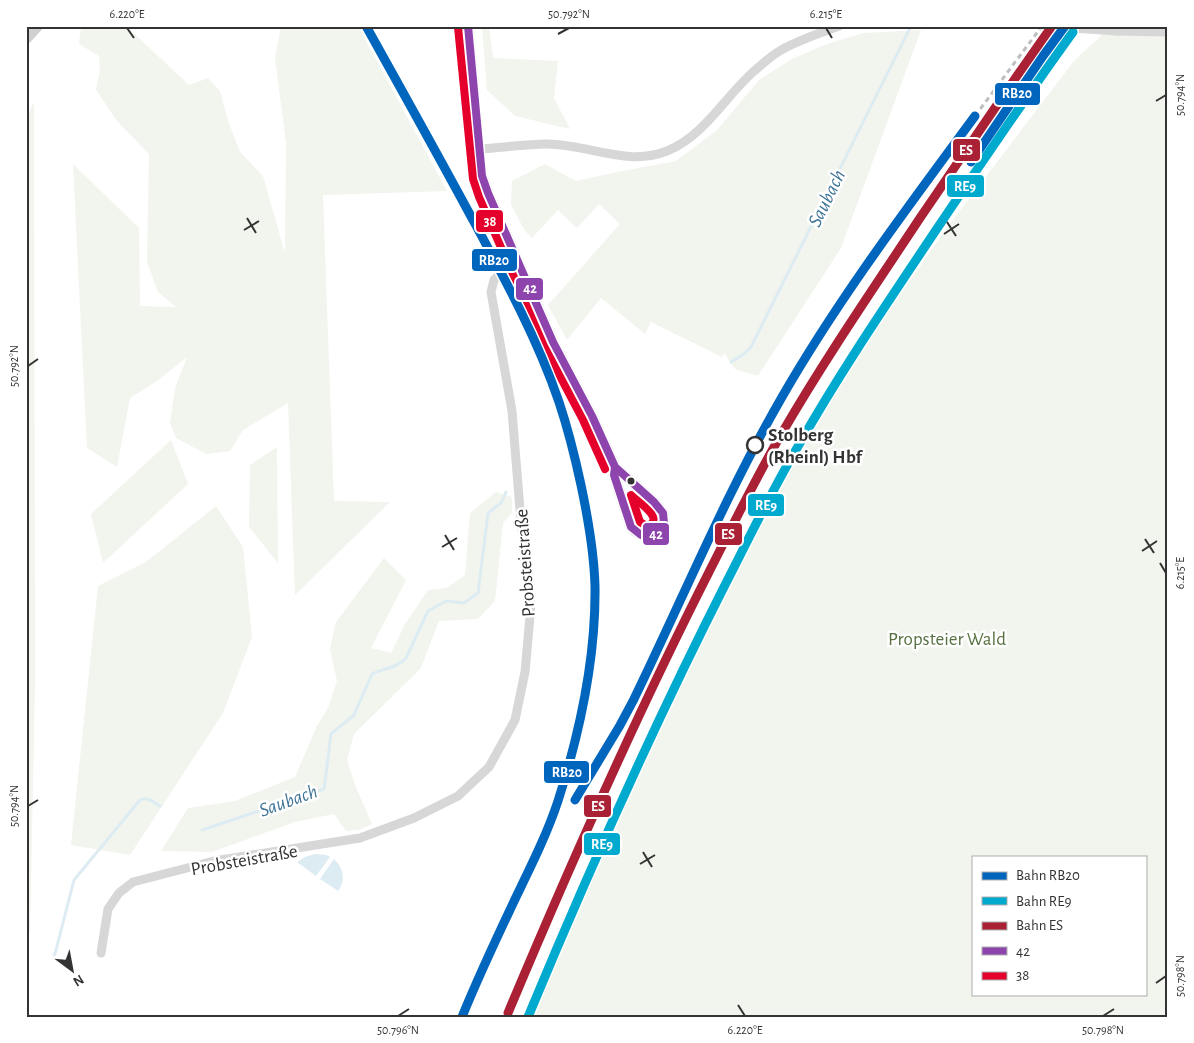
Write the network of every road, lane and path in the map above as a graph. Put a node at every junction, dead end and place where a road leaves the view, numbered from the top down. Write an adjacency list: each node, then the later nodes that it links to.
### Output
1 (36, 26): 6 (main road)
2 (468, 26): 7 (street)
3 (839, 26): 7 (street)
4 (1041, 26): 5 (street, bridge)
5 (1168, 32)
6 (26, 38)
7 (479, 149): 8 (street)
8 (518, 263): 9 (street); 10 (street, Probsteistraße)
9 (615, 466): 9 (street)
10 (101, 953)

